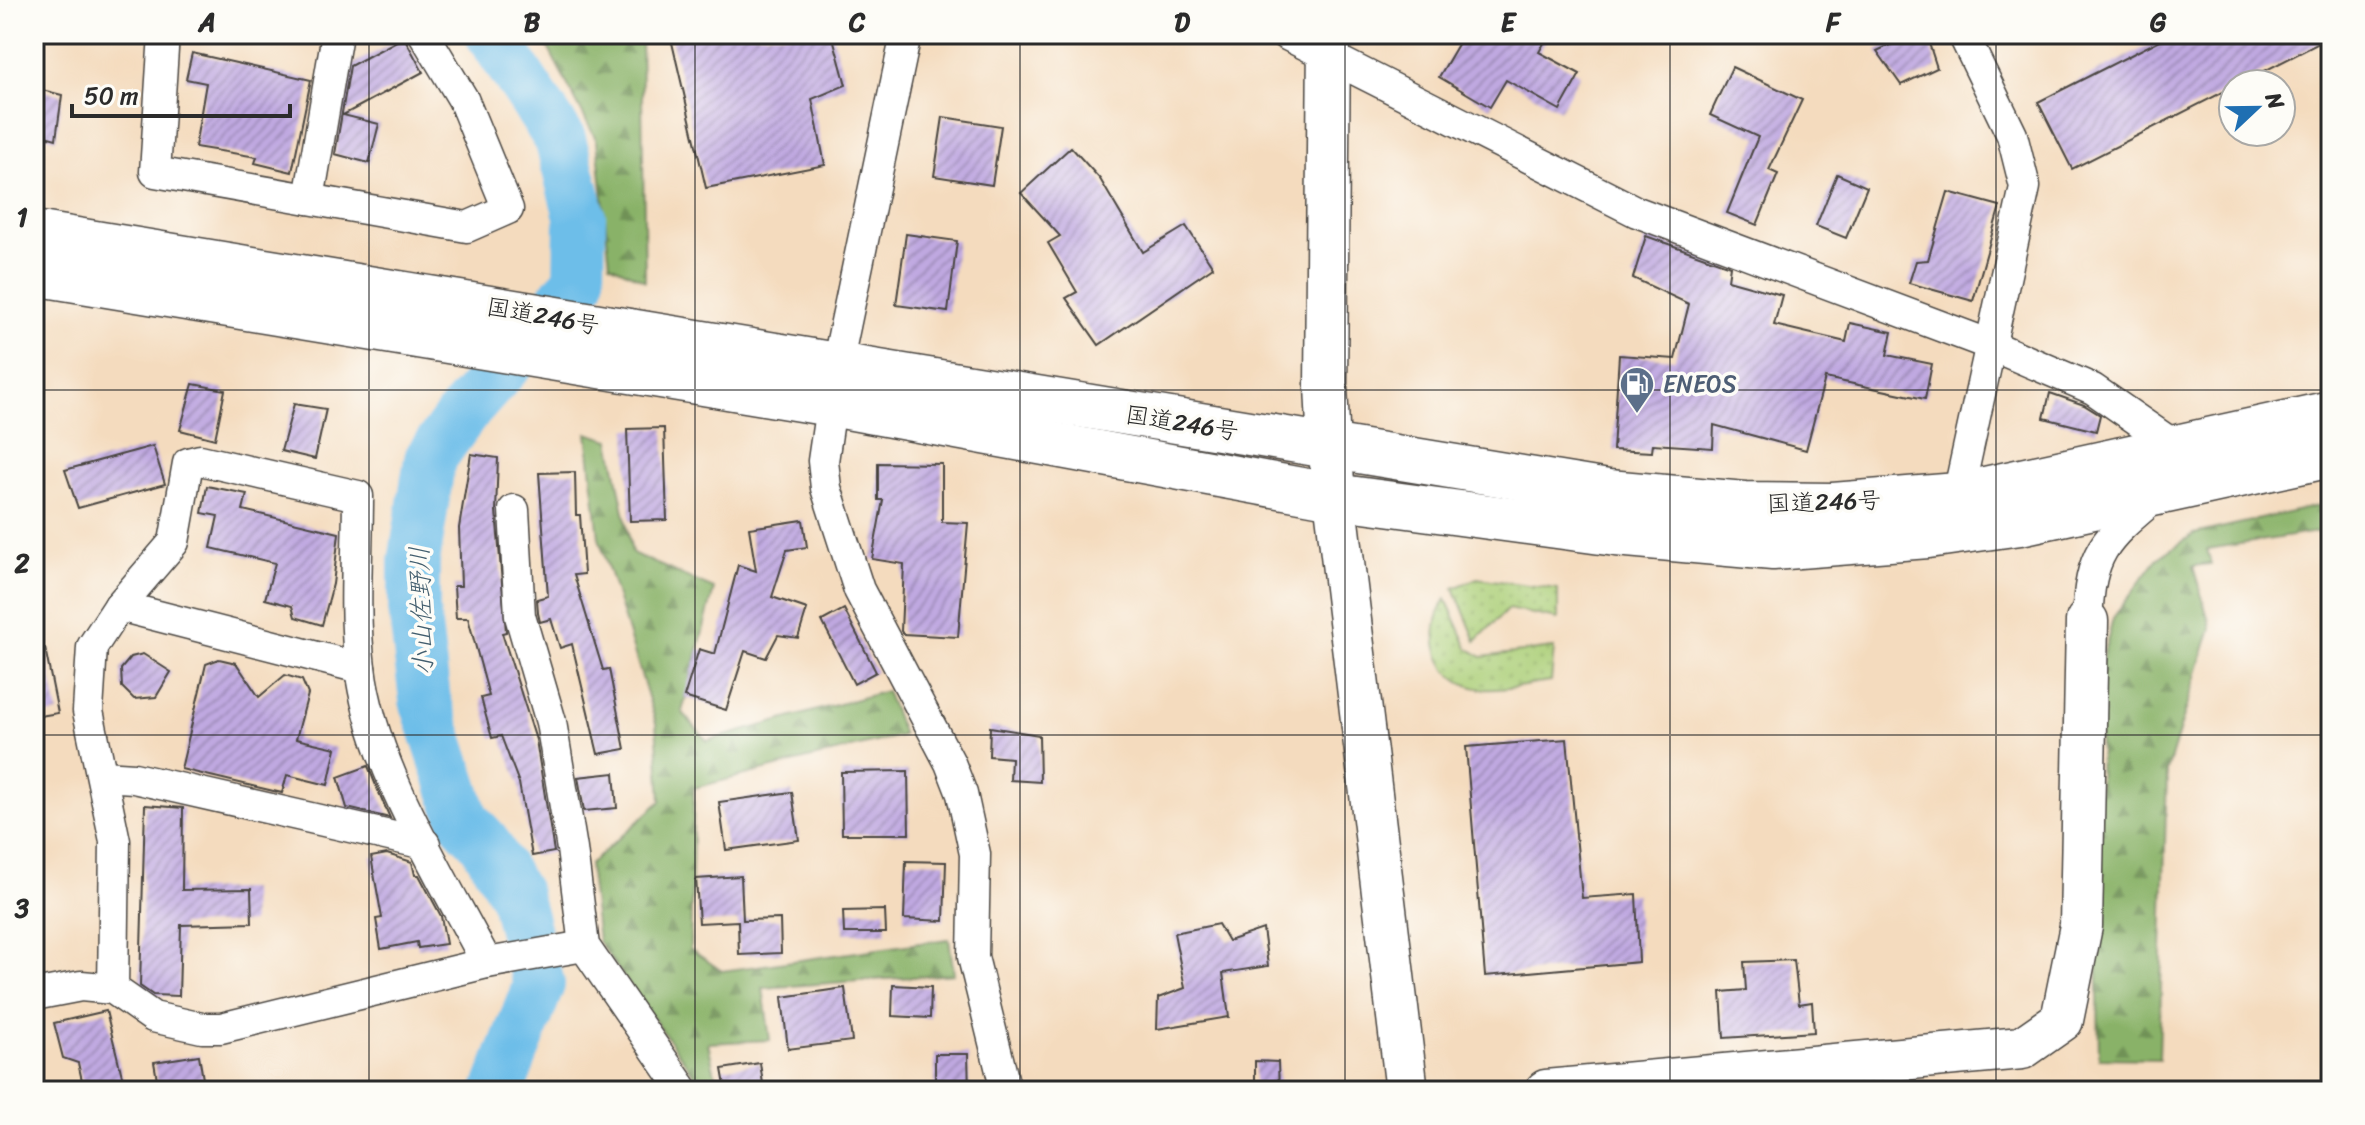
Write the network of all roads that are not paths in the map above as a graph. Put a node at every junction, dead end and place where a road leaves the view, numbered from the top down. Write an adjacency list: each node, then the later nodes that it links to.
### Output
1 (164, 34): 8 (street)
2 (337, 34): 8 (street)
3 (424, 34): 8 (street)
4 (906, 34): 13 (street)
5 (1285, 34): 7 (street)
6 (1963, 34): 11 (street)
7 (1328, 46): 11 (street); 15 (street)
8 (309, 199)
9 (34, 233): 12 (highway, 国道246号)
10 (34, 273): 12 (highway, 国道246号)
11 (1988, 344): 16 (street); 18 (street)
12 (647, 354): 13 (highway, 国道246号)
13 (834, 385): 15 (highway, 国道246号); 20 (highway, 国道246号); 32 (street)
14 (2331, 413): 16 (highway, 国道246号)
15 (1329, 447): 18 (highway, 国道246号); 20 (street)
16 (2178, 448): 18 (highway, 国道246号)
17 (2331, 455): 19 (highway, 国道246号)
18 (1958, 495)
19 (2156, 495): 20 (highway, 国道246号); 23 (street)
20 (1334, 496): 33 (street)
21 (514, 510): 27 (street)
22 (119, 606): 24 (street); 24 (street); 25 (street)
23 (2087, 621): 34 (street)
24 (360, 668): 26 (street)
25 (103, 776): 26 (street); 29 (street)
26 (425, 844): 28 (street)
27 (578, 948): 28 (street); 31 (street)
28 (494, 962): 29 (street)
29 (113, 989): 30 (street)
30 (34, 995)
31 (684, 1091)
32 (1006, 1091)
33 (1407, 1091)
34 (1546, 1091)

